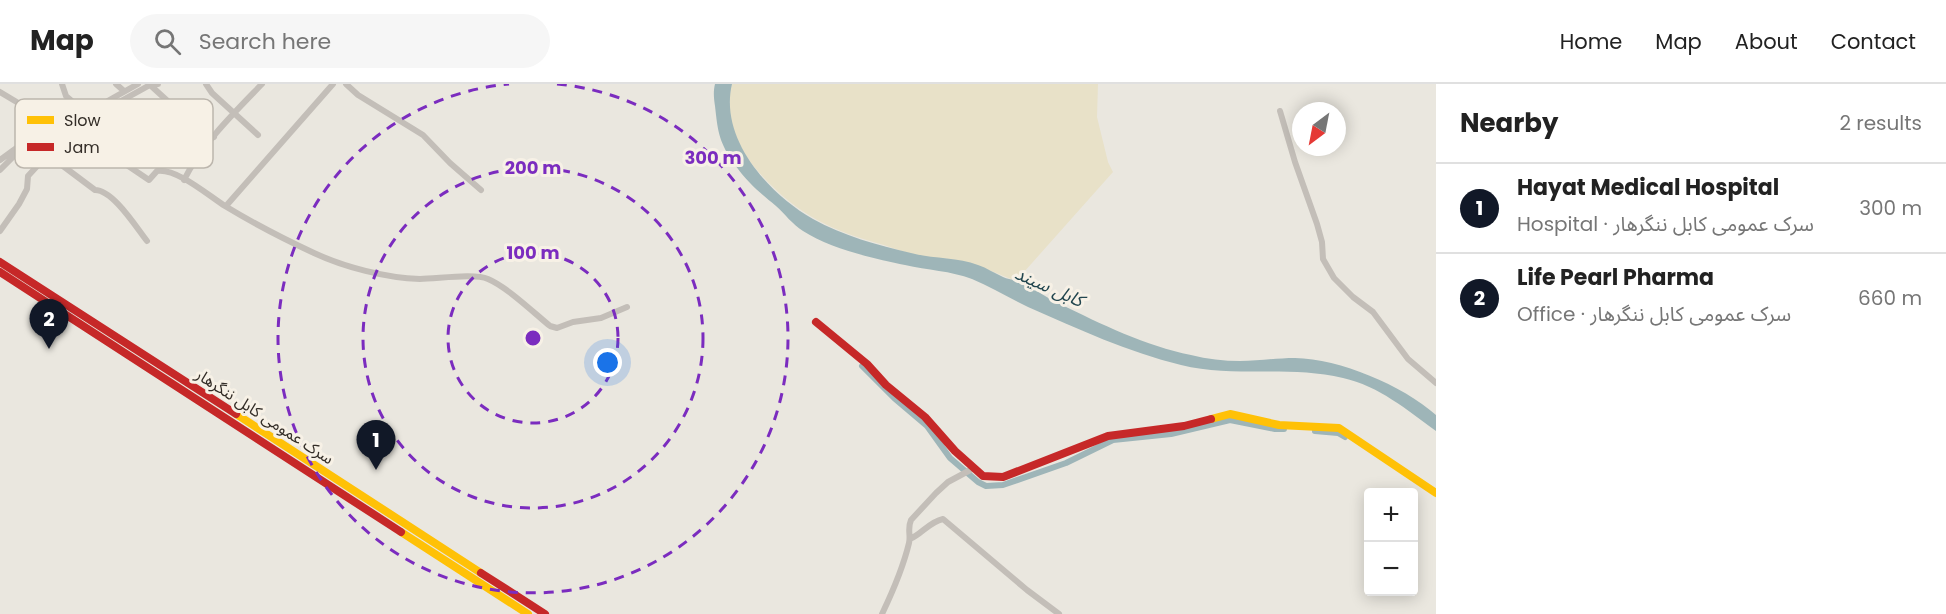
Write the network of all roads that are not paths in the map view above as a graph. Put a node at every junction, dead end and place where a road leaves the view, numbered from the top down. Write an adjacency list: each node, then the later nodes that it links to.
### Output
1 (62, 84): 12 (street)
2 (116, 84): 11 (street)
3 (158, 84): 8 (street)
4 (206, 84): 18 (street)
5 (262, 84): 18 (street)
6 (333, 84): 31 (street)
7 (346, 84): 30 (street)
8 (149, 85): 9 (street); 15 (street)
9 (137, 87): 11 (street)
10 (0, 92): 16 (street)
11 (125, 94): 13 (street); 14 (street)
12 (69, 99)
13 (114, 99)
14 (118, 99)
15 (165, 99)
16 (15, 101)
17 (1280, 111): 39 (street)
18 (234, 114): 19 (street); 20 (street)
19 (258, 135)
20 (214, 137)
21 (15, 149): 23 (street)
22 (15, 155): 28 (street)
23 (0, 160)
24 (35, 168): 32 (street)
25 (66, 168): 33 (street)
26 (131, 168): 29 (street)
27 (190, 168): 29 (street)
28 (0, 170)
29 (184, 180): 31 (street)
30 (481, 190)
31 (226, 206): 36 (street)
32 (0, 231)
33 (147, 241)
34 (0, 262): 37 (main road, سرک عمومی کابل ننگرهار)
35 (0, 272): 37 (main road, سرک عمومی کابل ننگرهار)
36 (627, 307)
37 (82, 320): 42 (main road, سرک عمومی کابل ننگرهار)
38 (816, 322): 40 (main road)
39 (1436, 382)
40 (974, 468): 41 (main road); 43 (street)
41 (1436, 493)
42 (409, 531): 44 (main road, سرک عمومی کابل ننگرهار); 45 (main road, سرک عمومی کابل ننگرهار)
43 (910, 536): 46 (street); 47 (street)
44 (528, 614)
45 (545, 614)
46 (882, 614)
47 (1059, 614)

